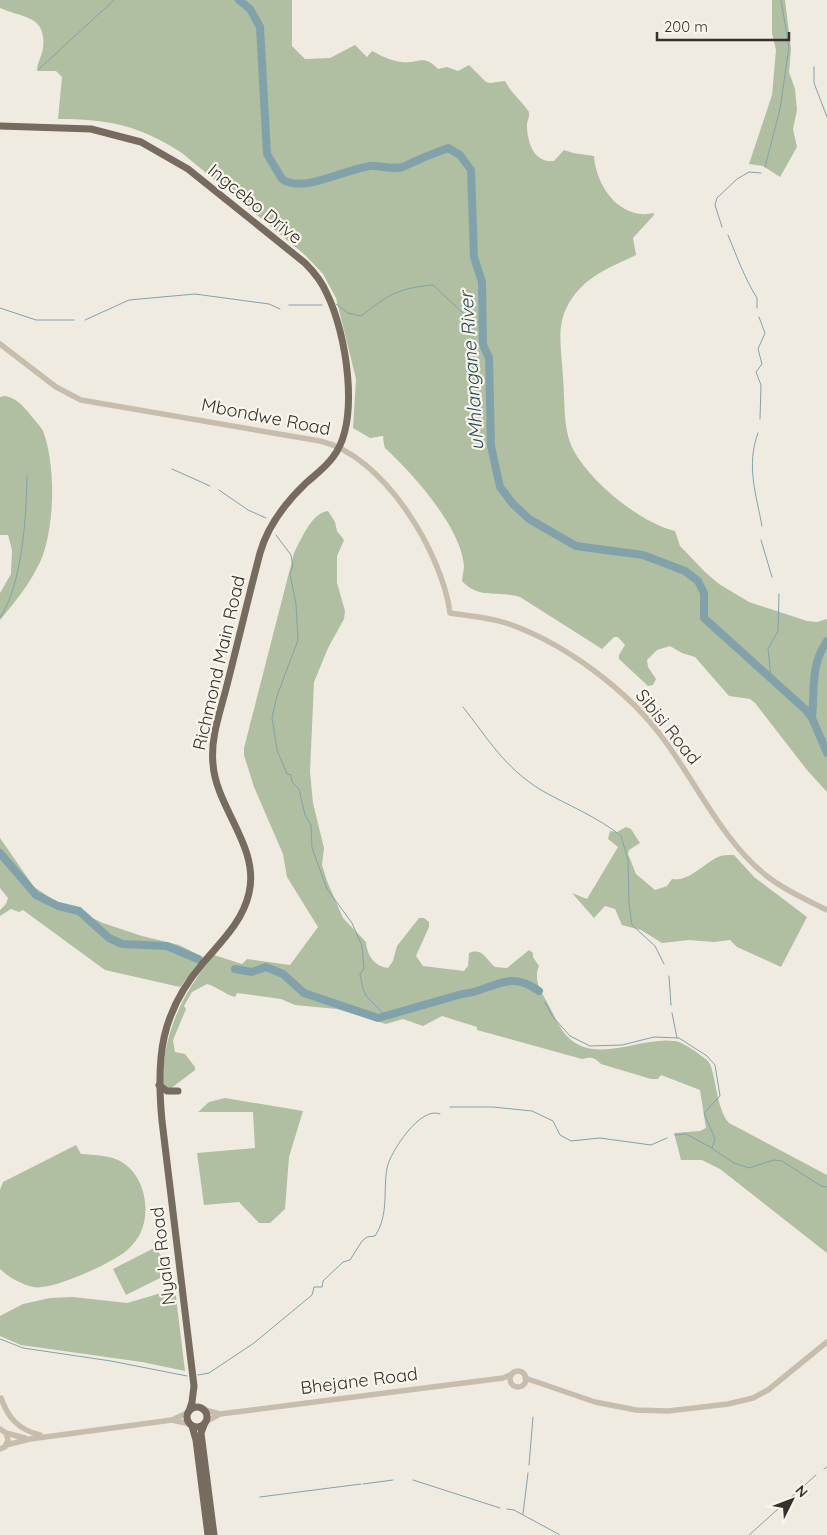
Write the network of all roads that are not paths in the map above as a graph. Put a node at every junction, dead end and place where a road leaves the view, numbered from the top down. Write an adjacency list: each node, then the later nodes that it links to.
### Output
1 (0, 126): 3 (main road, Ingcebo Drive)
2 (0, 344): 3 (street, Mbondwe Road)
3 (339, 447): 4 (street, Mbondwe Road); 6 (main road, Richmond Main Road)
4 (450, 613): 5 (street, Sibisi Road)
5 (827, 910)
6 (158, 1084): 7 (main road); 8 (main road, Richmond Main Road)
7 (178, 1091)
8 (162, 1121): 14 (main road, Nyala Road)
9 (827, 1342): 12 (street)
10 (512, 1374): 11 (street, Bhejane Road); 12 (street); 13 (street)
11 (502, 1378): 13 (street); 18 (street, Bhejane Road)
12 (524, 1381): 13 (street)
13 (510, 1382)
14 (194, 1386): 16 (main road, Nyala Road); 17 (main road, Nyala Road)
15 (1, 1398): 24 (street)
16 (205, 1410): 17 (main road); 18 (street, Bhejane Road); 20 (main road, Nyala Road)
17 (188, 1412): 19 (street); 21 (main road)
18 (220, 1414): 20 (street, Bhejane Road)
19 (172, 1420): 21 (street); 24 (street)
20 (205, 1423): 21 (main road); 29 (main road, Nyala Road)
21 (191, 1425): 28 (main road)
22 (0, 1429): 23 (street)
23 (6, 1434): 25 (street); 26 (street)
24 (50, 1436): 25 (street)
25 (30, 1438): 26 (street)
26 (6, 1445): 27 (street)
27 (0, 1450)
28 (208, 1535)
29 (214, 1535)

